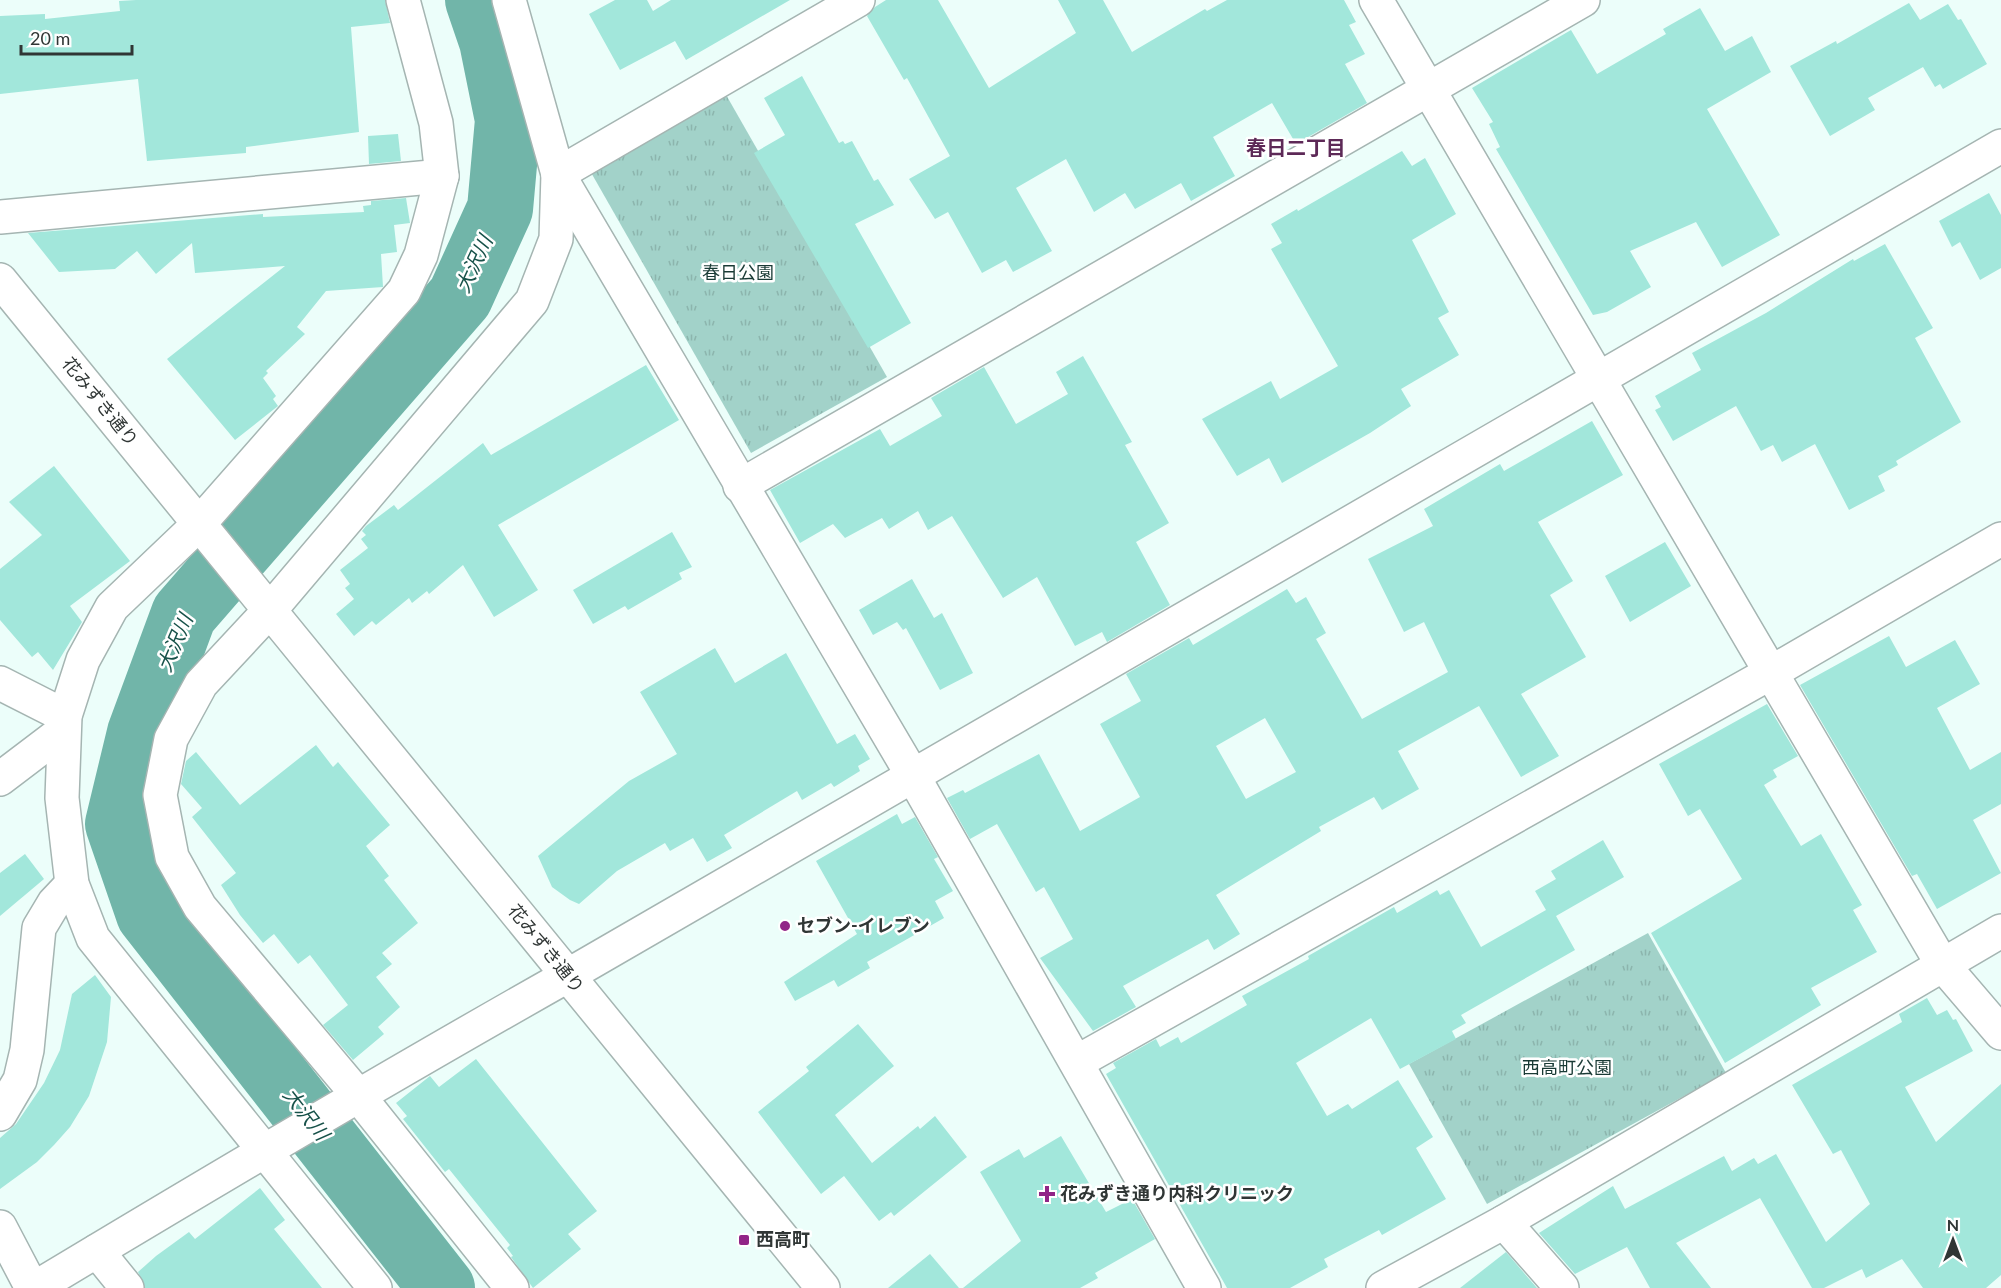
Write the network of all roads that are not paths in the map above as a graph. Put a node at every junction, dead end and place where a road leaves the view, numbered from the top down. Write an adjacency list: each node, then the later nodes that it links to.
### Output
1 (403, 0): 9 (street)
2 (509, 0): 8 (street)
3 (858, 0): 8 (street)
4 (1376, 0): 6 (street)
5 (1583, 0): 6 (street)
6 (1427, 89): 12 (street); 13 (street)
7 (2001, 146): 12 (street)
8 (558, 174): 13 (street); 16 (street)
9 (442, 176): 10 (street); 14 (street)
10 (0, 217)
11 (0, 280): 14 (street, 花みずき通り)
12 (1597, 380): 17 (street); 20 (street)
13 (740, 486): 20 (street)
14 (199, 524): 16 (street, 花みずき通り); 19 (street)
15 (2001, 539): 17 (street)
16 (270, 609): 25 (street, 花みずき通り); 28 (street)
17 (1772, 672): 24 (street); 27 (street)
18 (0, 683): 19 (street)
19 (64, 724): 21 (street); 22 (street)
20 (913, 776): 25 (street); 27 (street)
21 (0, 779)
22 (72, 884): 29 (street); 30 (street)
23 (2001, 931): 24 (street)
24 (1942, 964): 26 (street); 31 (street)
25 (567, 976): 28 (street); 38 (street, 花みずき通り)
26 (2001, 1033)
27 (1077, 1062): 39 (street)
28 (357, 1094): 30 (street); 37 (street)
29 (0, 1114)
30 (267, 1151): 33 (street); 36 (street)
31 (1504, 1222): 40 (street); 41 (street)
32 (0, 1227): 34 (street)
33 (97, 1251): 34 (street); 35 (street)
34 (34, 1288)
35 (127, 1288)
36 (375, 1288)
37 (512, 1288)
38 (823, 1288)
39 (1204, 1288)
40 (1383, 1288)
41 (1562, 1288)

